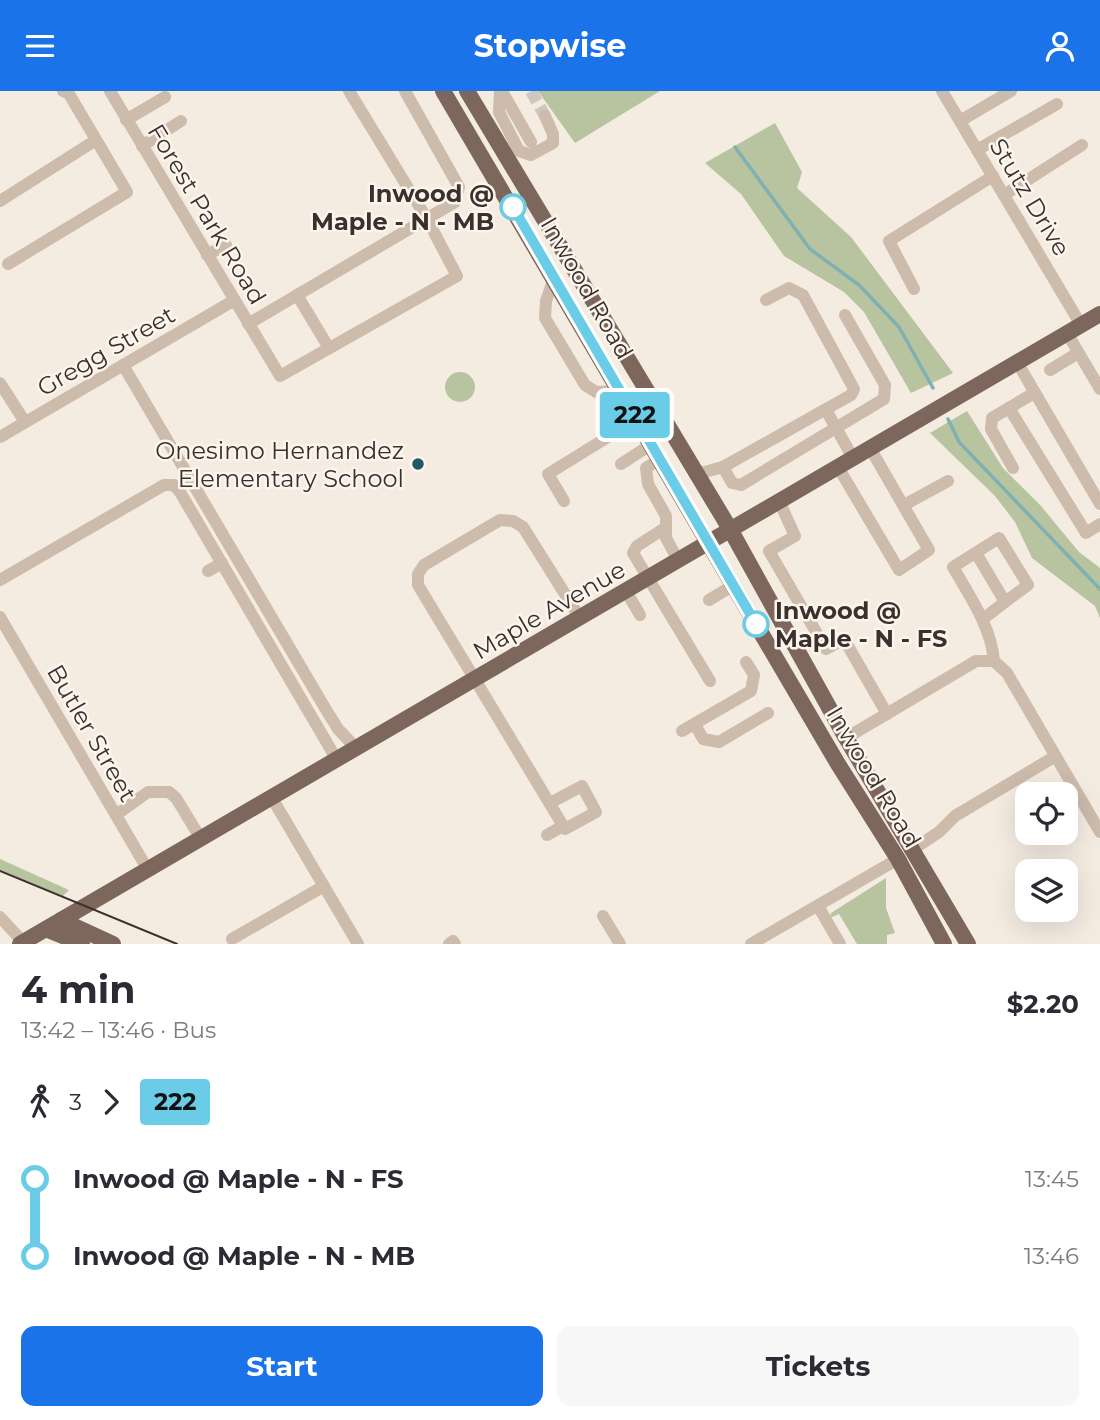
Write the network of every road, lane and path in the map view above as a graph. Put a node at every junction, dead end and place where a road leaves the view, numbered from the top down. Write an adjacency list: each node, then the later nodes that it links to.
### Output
1 (63, 91): 16 (street)
2 (110, 91): 13 (street, Forest Park Road)
3 (349, 91): 24 (street)
4 (405, 91): 24 (street, Forest Park Road)
5 (443, 91): 27 (main road, Inwood Road)
6 (467, 91): 25 (main road, Inwood Road)
7 (501, 91): 12 (street); 17 (street)
8 (942, 91): 15 (street, Stutz Drive)
9 (1011, 91): 15 (street)
10 (165, 97): 13 (street)
11 (1057, 104): 20 (street)
12 (545, 116)
13 (126, 120): 19 (street, Forest Park Road)
14 (181, 121): 19 (street)
15 (960, 121): 20 (street, Stutz Drive)
16 (96, 140): 23 (street); 29 (street)
17 (531, 142)
18 (1082, 145): 22 (street)
19 (142, 146): 28 (street, Forest Park Road)
20 (977, 150): 21 (street, Stutz Drive)
21 (993, 176): 22 (street, Stutz Drive); 31 (street)
22 (1004, 195): 38 (street, Stutz Drive)
23 (0, 201)
24 (427, 219): 32 (street, Forest Park Road); 39 (street)
25 (555, 239): 27 (main road); 50 (main road, Inwood Road)
26 (226, 244): 28 (street)
27 (538, 250): 30 (main road, Inwood Road)
28 (206, 255): 34 (street, Forest Park Road)
29 (8, 264)
30 (554, 278): 46 (main road, Inwood Road); 46 (street)
31 (914, 289)
32 (297, 295): 37 (street, Forest Park Road); 39 (street)
33 (766, 300): 49 (street)
34 (233, 301): 37 (street, Forest Park Road); 42 (street, Gregg Street)
35 (1100, 314): 38 (main road, Maple Avenue)
36 (845, 315): 53 (street)
37 (248, 324): 39 (street)
38 (1074, 329): 40 (street, Stutz Drive); 41 (main road, Maple Avenue)
39 (330, 348)
40 (1078, 353): 43 (street); 45 (street, Stutz Drive)
41 (1017, 362): 47 (street); 56 (main road, Maple Avenue)
42 (123, 365): 52 (street, Gregg Street); 103 (street)
43 (1050, 370)
44 (0, 383): 52 (street)
45 (1100, 389)
46 (621, 391): 51 (main road, Inwood Road)
47 (1034, 393): 48 (street); 69 (street)
48 (1009, 408): 62 (street); 71 (street)
49 (826, 410): 53 (street); 60 (street)
50 (661, 415): 51 (main road); 63 (main road, Inwood Road)
51 (637, 419): 55 (main road, Inwood Road); 67 (street)
52 (25, 422): 54 (street, Gregg Street)
53 (837, 430): 57 (street); 60 (street)
54 (0, 437)
55 (652, 444): 58 (main road, Inwood Road); 59 (street)
56 (870, 448): 57 (main road, Maple Avenue); 70 (street)
57 (853, 458): 61 (main road, Maple Avenue)
58 (660, 459): 65 (main road, Inwood Road); 66 (street)
59 (621, 464)
60 (723, 467): 63 (street)
61 (838, 467): 68 (main road, Maple Avenue); 70 (street)
62 (1013, 468)
63 (697, 474): 73 (main road, Inwood Road)
64 (948, 481): 70 (street)
65 (674, 483): 66 (street); 74 (main road, Inwood Road)
66 (656, 496): 72 (street)
67 (564, 501)
68 (779, 501): 73 (main road, Maple Avenue); 89 (street)
69 (1100, 504)
70 (904, 506)
71 (1100, 524)
72 (665, 527): 76 (street); 79 (street)
73 (730, 529): 74 (main road, Maple Avenue); 90 (main road, Inwood Road)
74 (708, 541): 76 (main road, Maple Avenue); 81 (main road, Inwood Road)
75 (976, 553): 84 (street); 84 (street); 88 (street)
76 (678, 560): 79 (main road, Maple Avenue)
77 (222, 563): 78 (street); 80 (street); 106 (street)
78 (208, 572)
79 (648, 578): 82 (main road, Maple Avenue); 97 (street)
80 (0, 580)
81 (734, 585): 83 (street); 93 (main road, Inwood Road)
82 (626, 591): 85 (street); 87 (main road, Maple Avenue)
83 (709, 600)
84 (1005, 602): 88 (street)
85 (640, 615)
86 (0, 617): 91 (street, Butler Street)
87 (579, 618): 96 (main road, Maple Avenue); 96 (street)
88 (983, 619): 94 (street)
89 (810, 622): 90 (street); 99 (street)
90 (790, 636): 93 (main road); 102 (main road, Inwood Road)
91 (13, 640): 92 (street); 109 (street, Butler Street)
92 (0, 647)
93 (771, 648): 104 (main road, Inwood Road)
94 (994, 661): 99 (street); 105 (street)
95 (746, 662): 100 (street)
96 (477, 678): 103 (main road, Maple Avenue); 108 (street)
97 (710, 681)
98 (768, 713): 100 (street)
99 (887, 714): 102 (street)
100 (695, 724): 101 (street)
101 (682, 731)
102 (846, 738): 104 (main road); 114 (main road, Inwood Road)
103 (356, 748): 106 (main road, Maple Avenue)
104 (829, 749): 115 (main road, Inwood Road)
105 (1054, 757): 111 (street); 114 (street)
106 (337, 760): 107 (main road, Maple Avenue)
107 (272, 798): 113 (main road, Maple Avenue); 117 (street)
108 (550, 803): 110 (street); 110 (street)
109 (116, 815): 113 (street); 116 (street, Butler Street)
110 (563, 826): 112 (street)
111 (1100, 832)
112 (547, 835)
113 (201, 839): 116 (main road, Maple Avenue)
114 (912, 850): 115 (main road); 136 (main road, Inwood Road)
115 (898, 859): 119 (street); 135 (main road, Inwood Road)
116 (148, 870): 118 (main road, Maple Avenue)
117 (324, 886): 124 (street); 129 (street)
118 (100, 898): 121 (main road, Maple Avenue); 125 (main road)
119 (818, 906): 133 (street); 134 (street)
120 (603, 916): 132 (street)
121 (61, 920): 123 (main road, Maple Avenue); 125 (main road)
122 (2, 922): 126 (street)
123 (46, 929): 126 (main road, Maple Avenue); 127 (street); 128 (main road)
124 (232, 939)
125 (106, 940)
126 (21, 943)
127 (54, 944)
128 (82, 944)
129 (358, 944)
130 (449, 944): 131 (street)
131 (454, 944)
132 (620, 944)
133 (751, 944)
134 (840, 944)
135 (944, 944)
136 (968, 944)

